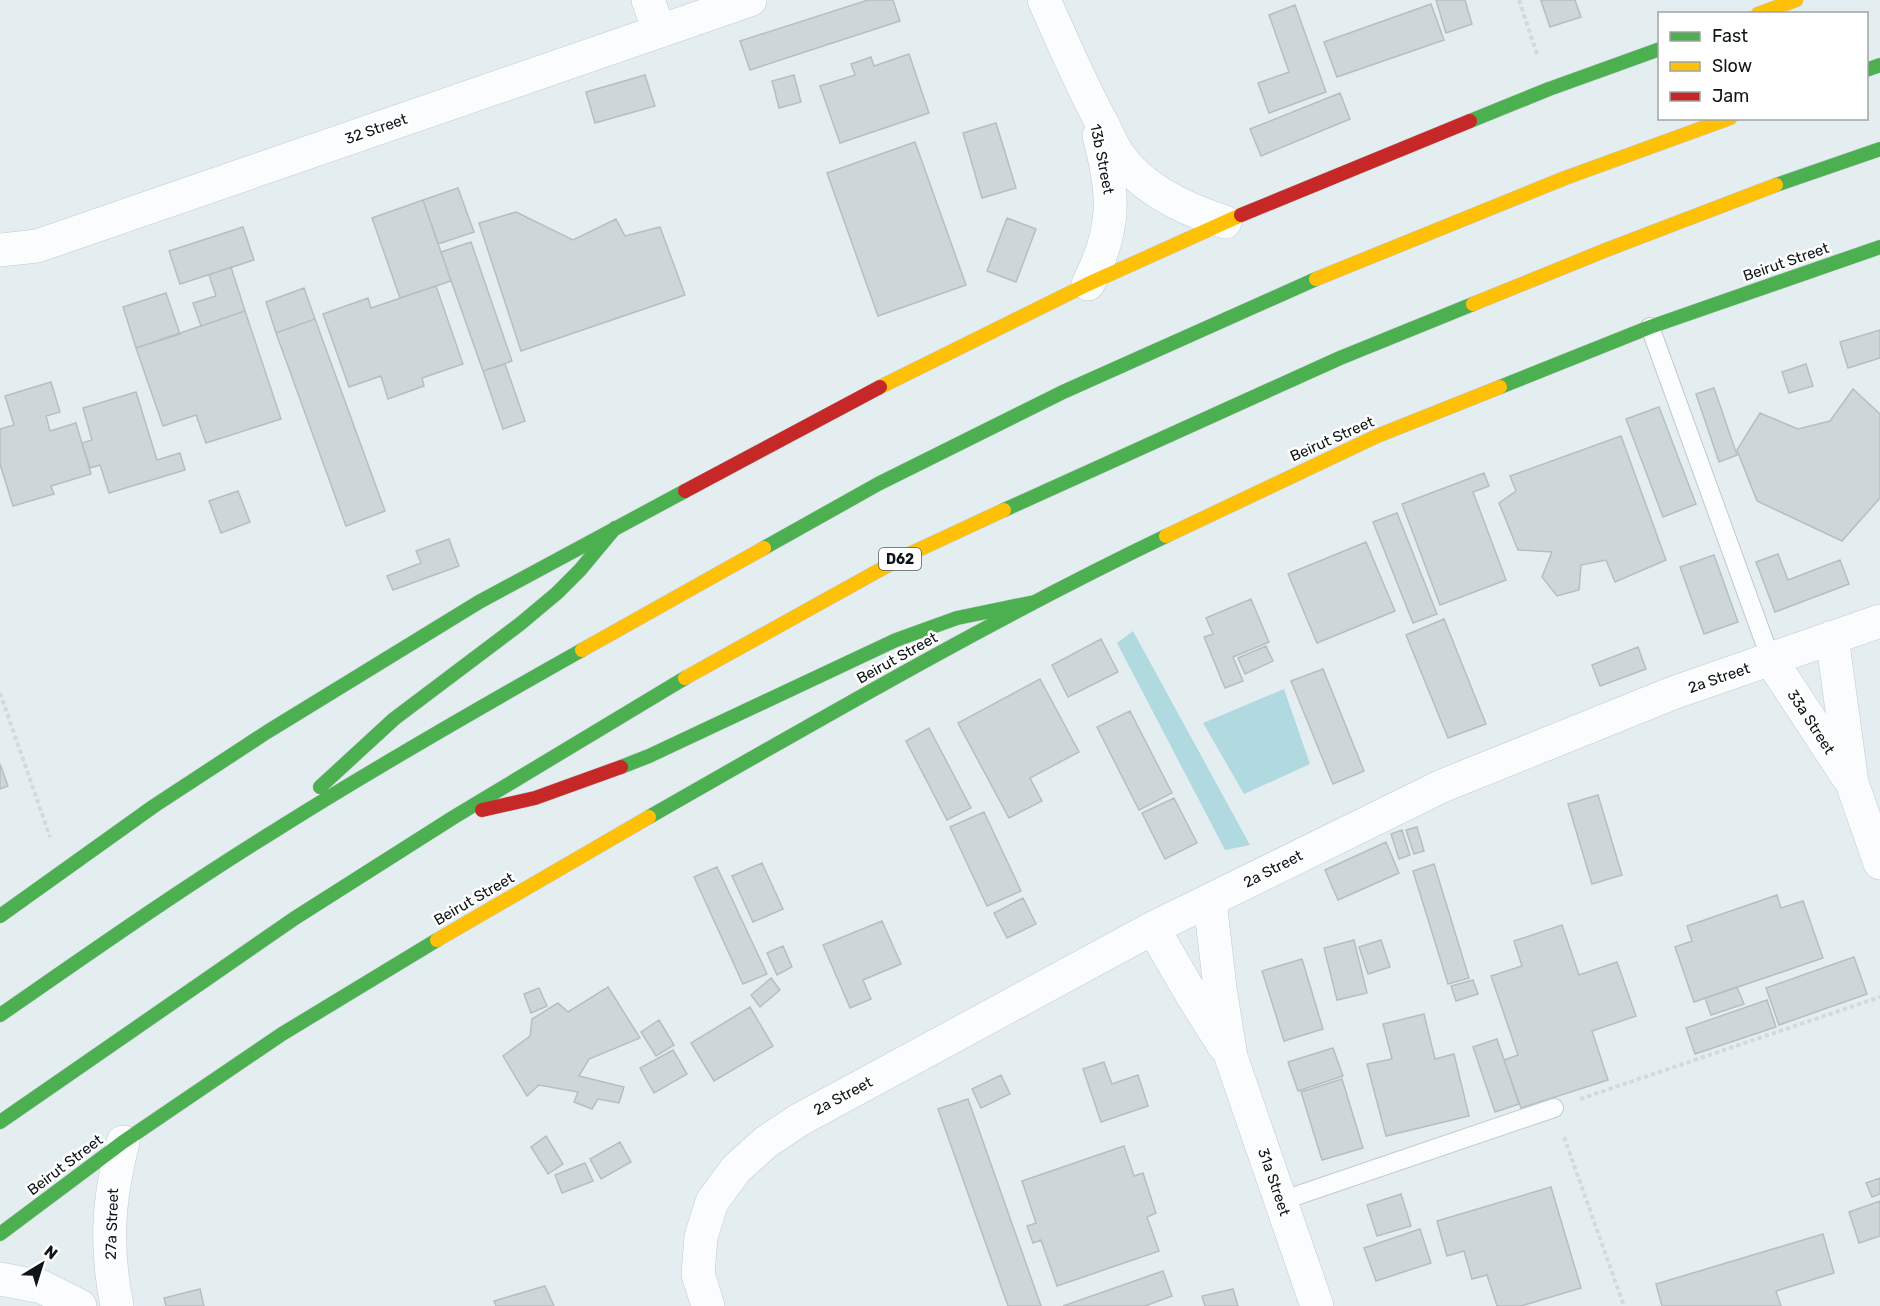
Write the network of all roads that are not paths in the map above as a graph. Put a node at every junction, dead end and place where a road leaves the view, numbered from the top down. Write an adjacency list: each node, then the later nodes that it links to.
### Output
1 (648, 0): 6 (street)
2 (750, 0): 6 (street, 32 Street)
3 (1044, 0): 8 (street, 13b Street)
4 (1796, 0): 5 (main road)
5 (1763, 12)
6 (659, 30): 13 (street, 32 Street)
7 (1658, 49): 11 (main road)
8 (1090, 103): 11 (street, 13b Street); 14 (street, 13b Street)
9 (1724, 120): 23 (main road)
10 (1880, 149): 22 (main road, D62)
11 (1225, 222): 14 (main road)
12 (1880, 247): 15 (main road, Beirut Street)
13 (0, 250)
14 (1088, 284): 16 (main road)
15 (1650, 327): 17 (main road, Beirut Street); 20 (lane)
16 (615, 528): 23 (main road); 27 (main road)
17 (1035, 602): 22 (main road); 34 (main road, Beirut Street)
18 (1880, 621): 19 (street, 2a Street)
19 (1832, 637): 20 (street, 2a Street); 21 (street, 33a Street)
20 (1771, 660): 21 (street, 33a Street); 26 (street, 2a Street)
21 (1852, 783): 24 (street, 33a Street)
22 (454, 817): 33 (main road, D62)
23 (275, 830): 30 (main road)
24 (1880, 863)
25 (0, 897): 27 (lane)
26 (1210, 901): 29 (street, 2a Street); 31 (street, 31a Street)
27 (19, 903): 28 (main road)
28 (0, 916)
29 (1153, 928): 31 (street, 31a Street); 40 (street, 2a Street)
30 (0, 1015)
31 (1231, 1058): 35 (street, 31a Street)
32 (1554, 1108): 35 (lane)
33 (0, 1122)
34 (123, 1142): 36 (main road, Beirut Street); 39 (street, 27a Street)
35 (1281, 1202): 41 (street, 31a Street)
36 (0, 1234)
37 (0, 1279): 38 (street)
38 (80, 1306)
39 (117, 1306)
40 (708, 1306)
41 (1317, 1306)

